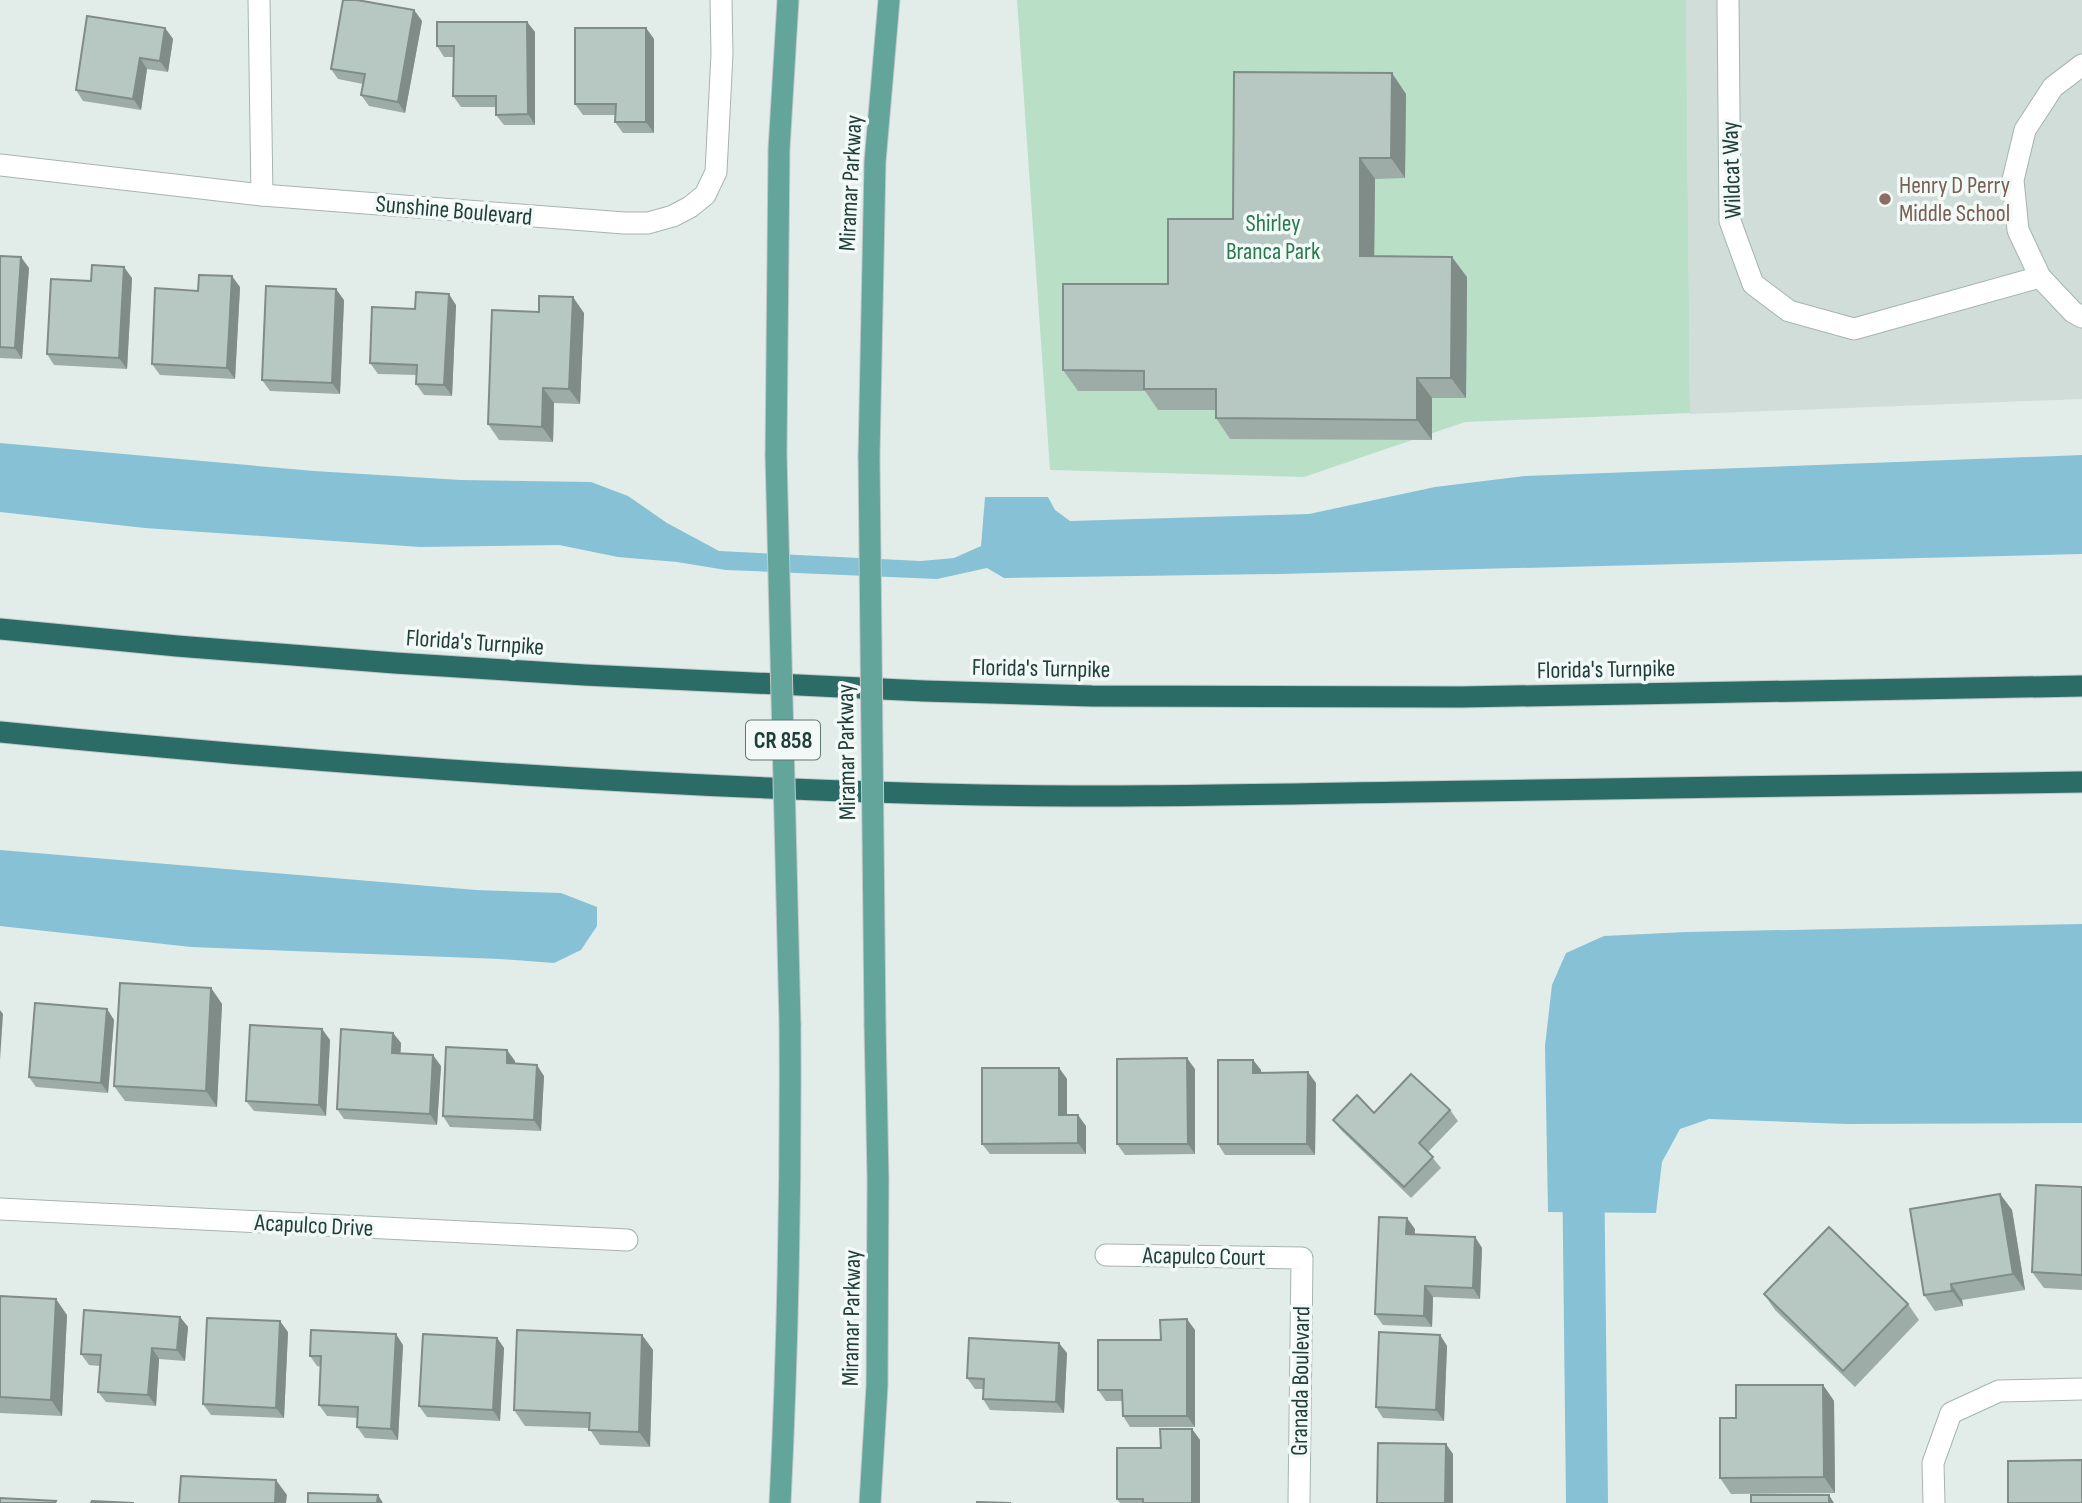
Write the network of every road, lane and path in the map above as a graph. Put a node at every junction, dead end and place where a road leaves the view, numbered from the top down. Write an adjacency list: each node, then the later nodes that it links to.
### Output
1 (260, 0): 8 (street)
2 (721, 0): 8 (street, Sunshine Boulevard)
3 (788, 0): 20 (main road, CR 858, bridge)
4 (889, 0): 21 (main road, Miramar Parkway, bridge)
5 (1728, 0): 9 (street, Wildcat Way)
6 (2082, 65): 9 (street)
7 (0, 165): 8 (street, Sunshine Boulevard)
8 (262, 195)
9 (2040, 276): 10 (street)
10 (2082, 317)
11 (0, 629): 12 (highway, Florida's Turnpike)
12 (2082, 686)
13 (0, 732): 14 (highway)
14 (2082, 782)
15 (0, 1209): 16 (street, Acapulco Drive)
16 (627, 1240)
17 (1106, 1255): 18 (street, Acapulco Court)
18 (1302, 1258): 22 (street, Granada Boulevard)
19 (2082, 1389): 23 (street)
20 (780, 1503)
21 (870, 1503)
22 (1299, 1503)
23 (1934, 1503)

